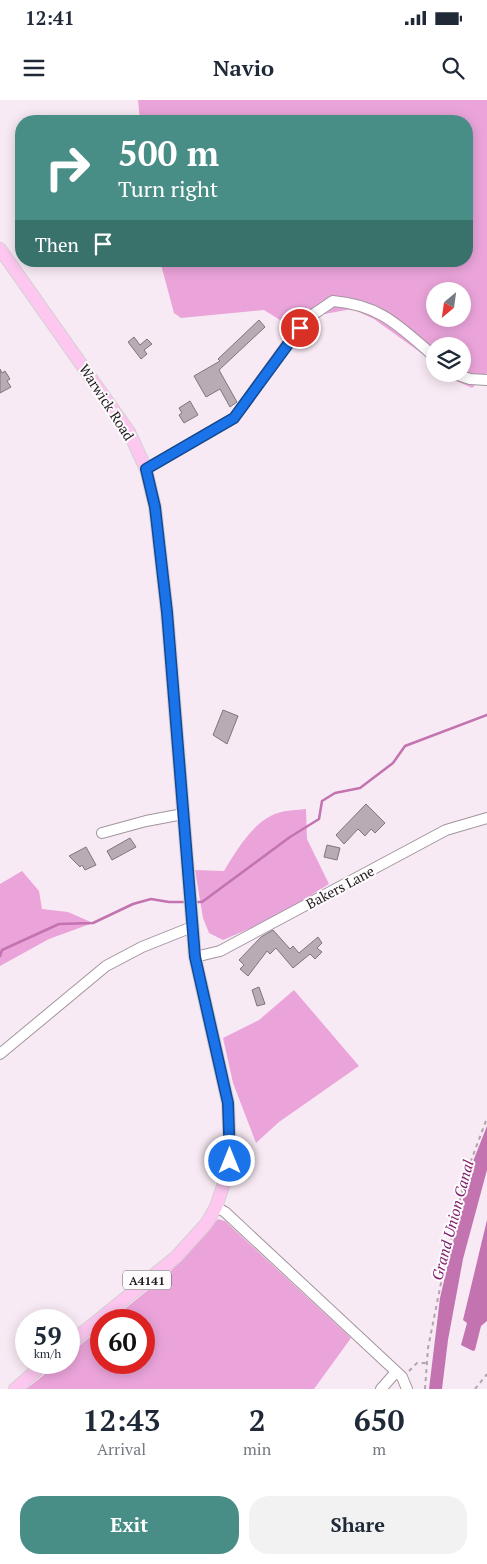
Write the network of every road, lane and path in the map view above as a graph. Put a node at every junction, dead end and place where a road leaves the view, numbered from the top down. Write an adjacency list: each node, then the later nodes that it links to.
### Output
1 (0, 248): 5 (main road, Warwick Road / A4141)
2 (426, 349): 5 (street)
3 (471, 379): 4 (street)
4 (487, 380)
5 (146, 469): 6 (main road, Warwick Road / A4141)
6 (182, 814): 8 (street); 9 (main road, Warwick Road / A4141)
7 (487, 818): 10 (street, Bakers Lane)
8 (102, 833)
9 (192, 927): 10 (main road, Warwick Road / A4141); 11 (street)
10 (195, 957): 13 (main road, Warwick Road / A4141)
11 (0, 1054)
12 (487, 1118): 15 (path)
13 (216, 1207): 14 (main road, Warwick Road / A4141); 17 (street)
14 (80, 1335)
15 (426, 1363): 17 (path); 22 (path)
16 (32, 1374): 19 (main road)
17 (399, 1374): 20 (street); 21 (street)
18 (487, 1374): 23 (path)
19 (15, 1389)
20 (381, 1389)
21 (407, 1389)
22 (425, 1389)
23 (475, 1389)

